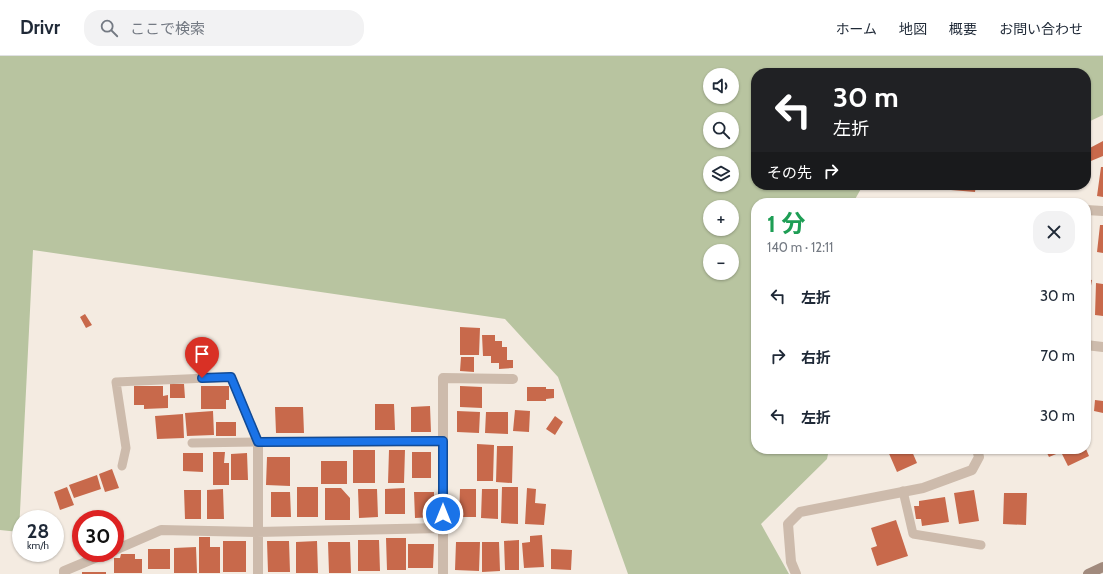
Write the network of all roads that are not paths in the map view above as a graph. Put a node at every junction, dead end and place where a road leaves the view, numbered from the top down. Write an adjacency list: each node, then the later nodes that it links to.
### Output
1 (1091, 210): 2 (street)
2 (1103, 211)
3 (1091, 346): 4 (street)
4 (1103, 347)
5 (513, 379): 6 (street)
6 (443, 441): 7 (street); 12 (street)
7 (258, 442): 8 (lane); 10 (lane); 13 (street)
8 (192, 443)
9 (977, 454): 11 (street)
10 (122, 466)
11 (903, 492): 14 (lane); 21 (street)
12 (443, 528): 13 (street); 20 (street)
13 (257, 532): 15 (street); 19 (street)
14 (981, 545)
15 (124, 546)
16 (86, 562): 18 (street)
17 (1103, 567): 22 (street)
18 (64, 574)
19 (258, 574)
20 (443, 574)
21 (796, 574)
22 (1088, 574)

